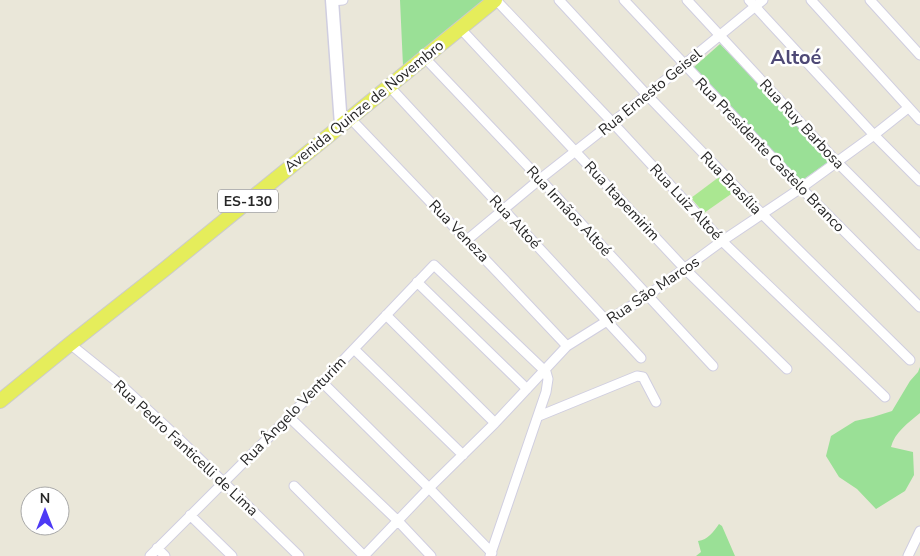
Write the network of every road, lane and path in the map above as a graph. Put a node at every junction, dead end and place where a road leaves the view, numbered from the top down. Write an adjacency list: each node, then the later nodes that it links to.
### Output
1 (336, 0): 19 (street)
2 (496, 0): 10 (main road, Avenida Quinze de Novembro / ES-130); 20 (street, Rua Luiz Altoé)
3 (559, 0): 16 (street, Rua Brasília)
4 (624, 0): 14 (street, Rua Presidente Castelo Branco)
5 (687, 0): 11 (street, Rua Ruy Barbosa)
6 (763, 0): 9 (street, Rua Ernesto Geisel)
7 (811, 0): 17 (street)
8 (870, 0): 12 (street)
9 (752, 3): 11 (street, Rua Ernesto Geisel); 21 (street)
10 (460, 28): 13 (main road, Avenida Quinze de Novembro / ES-130); 22 (street, Rua Itapemirim)
11 (719, 35): 14 (street, Rua Ernesto Geisel); 23 (street, Rua Ruy Barbosa)
12 (920, 55)
13 (424, 57): 15 (main road, Avenida Quinze de Novembro / ES-130); 24 (street, Rua Irmãos Altoé)
14 (684, 65): 16 (street, Rua Ernesto Geisel); 26 (street, Rua Presidente Castelo Branco)
15 (389, 86): 19 (main road, Avenida Quinze de Novembro / ES-130); 27 (street, Rua Altoé)
16 (647, 95): 20 (street, Rua Ernesto Geisel); 28 (street, Rua Brasília)
17 (908, 108): 18 (street); 21 (street, Rua São Marcos)
18 (920, 120)
19 (346, 121): 29 (street, Rua Veneza); 38 (main road, Avenida Quinze de Novembro / ES-130)
20 (612, 122): 22 (street, Rua Ernesto Geisel); 30 (street, Rua Luiz Altoé)
21 (874, 135): 23 (street, Rua São Marcos); 25 (street)
22 (576, 151): 24 (street, Rua Ernesto Geisel); 32 (street, Rua Itapemirim)
23 (837, 162): 26 (street, Rua São Marcos); 31 (street, Rua Ruy Barbosa)
24 (540, 179): 27 (street, Rua Ernesto Geisel); 34 (street, Rua Irmãos Altoé)
25 (920, 181)
26 (801, 188): 28 (street, Rua São Marcos); 35 (street, Rua Presidente Castelo Branco)
27 (503, 210): 29 (street, Rua Ernesto Geisel); 37 (street, Rua Altoé)
28 (762, 214): 30 (street, Rua São Marcos); 42 (street, Rua Brasília)
29 (467, 240): 39 (street, Rua Veneza)
30 (722, 241): 32 (street, Rua São Marcos); 48 (street, Rua Luiz Altoé)
31 (920, 245)
32 (685, 269): 34 (street, Rua São Marcos); 44 (street, Rua Itapemirim)
33 (417, 282): 36 (street, Rua Ângelo Venturim); 45 (street, Rua Ângelo Venturim); 47 (street)
34 (647, 296): 37 (street, Rua São Marcos); 43 (street, Rua Irmãos Altoé)
35 (920, 307)
36 (386, 315): 40 (street, Rua Ângelo Venturim); 53 (street)
37 (607, 322): 39 (street, Rua São Marcos); 41 (street, Rua Altoé)
38 (70, 344): 49 (main road, Avenida Quinze de Novembro / ES-130); 55 (street, Rua Pedro Fanticelli de Lima)
39 (567, 346): 45 (street, Rua São Marcos)
40 (354, 349): 46 (street, Rua Ângelo Venturim); 54 (street)
41 (641, 358)
42 (910, 360)
43 (713, 366)
44 (787, 369)
45 (544, 370): 47 (street, Rua São Marcos); 51 (street)
46 (322, 382): 52 (street, Rua Ângelo Venturim); 57 (street)
47 (527, 389): 53 (street, Rua São Marcos)
48 (884, 397)
49 (0, 401)
50 (656, 402): 51 (street)
51 (539, 416): 62 (street)
52 (289, 417): 55 (street, Rua Ângelo Venturim); 59 (street)
53 (495, 423): 54 (street, Rua São Marcos)
54 (463, 455): 57 (street, Rua São Marcos)
55 (224, 481): 58 (street, Rua Ângelo Venturim); 66 (street, Rua Pedro Fanticelli de Lima)
56 (294, 486): 67 (street)
57 (429, 488): 59 (street, Rua São Marcos); 62 (street)
58 (190, 515): 61 (street, Rua Ângelo Venturim); 65 (street)
59 (398, 521): 67 (street, Rua São Marcos); 68 (street)
60 (920, 531): 69 (street)
61 (157, 548): 63 (street, Rua Ângelo Venturim); 64 (street)
62 (491, 554)
63 (150, 556)
64 (165, 556)
65 (232, 556)
66 (298, 556)
67 (364, 556)
68 (431, 556)
69 (908, 556)

